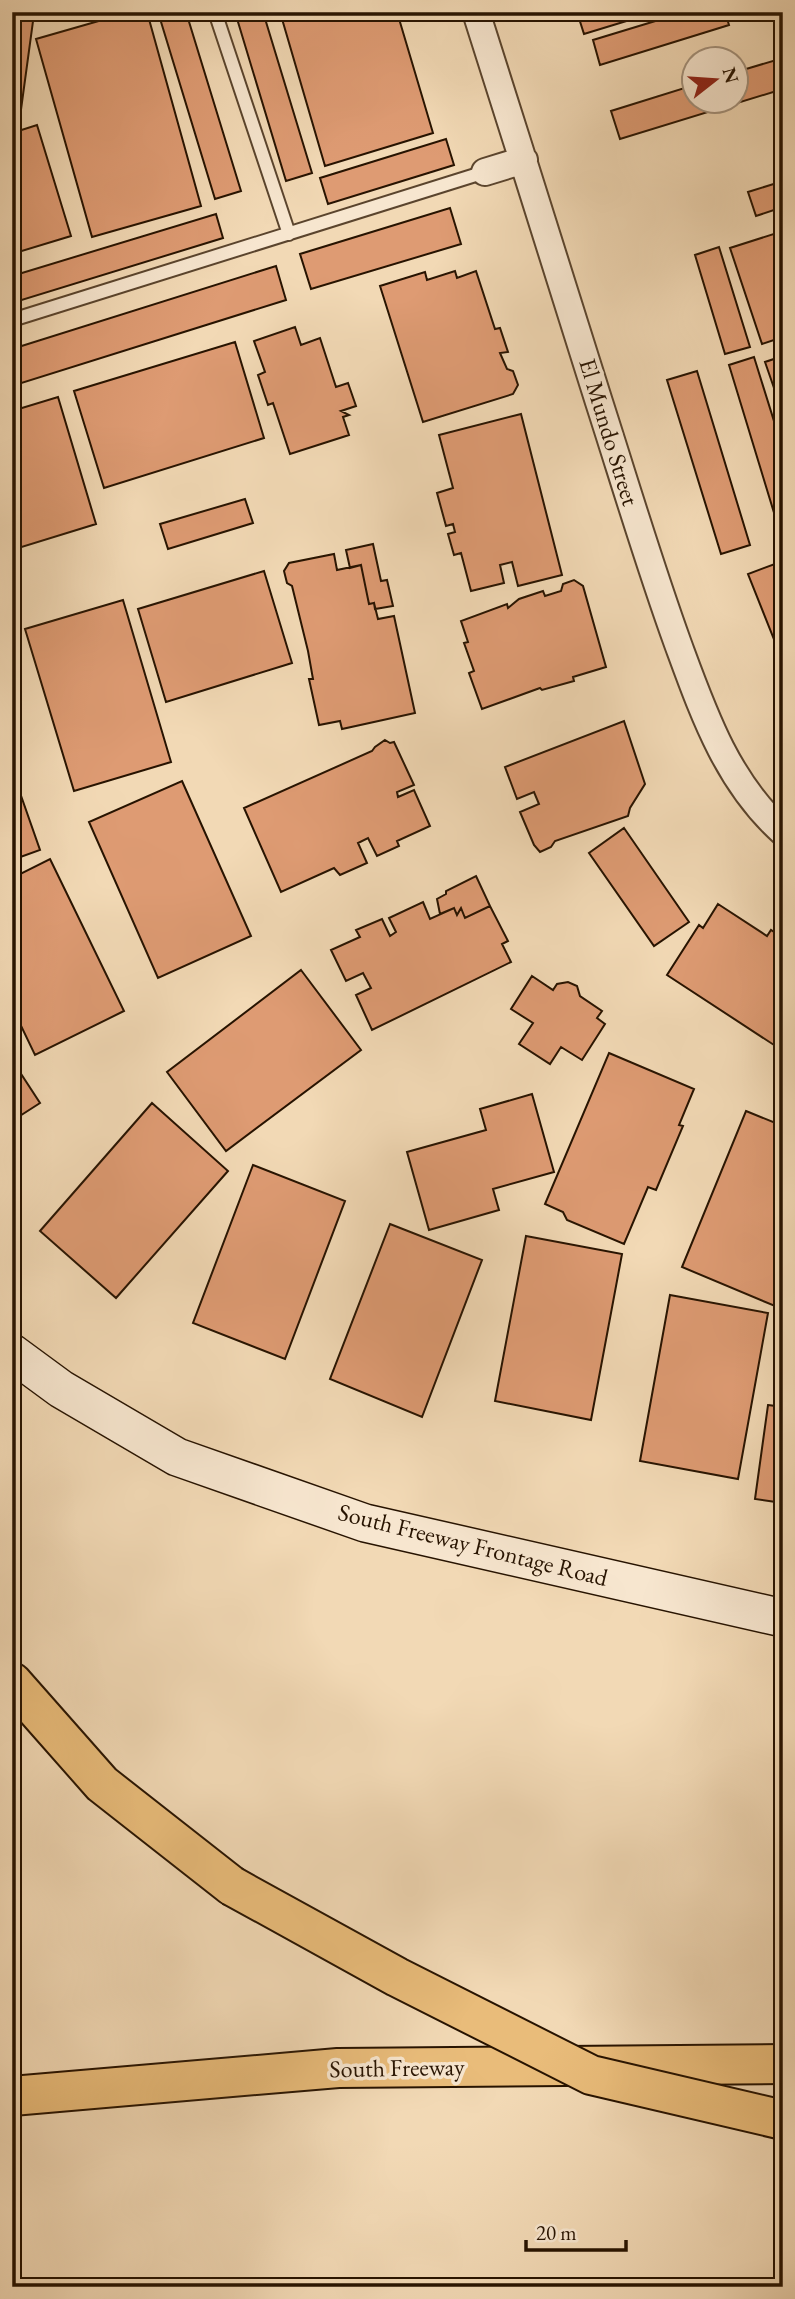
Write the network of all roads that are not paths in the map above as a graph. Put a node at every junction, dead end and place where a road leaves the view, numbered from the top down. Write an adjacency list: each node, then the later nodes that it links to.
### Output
1 (215, 12): 5 (lane)
2 (476, 12): 3 (street, El Mundo Street)
3 (524, 160): 4 (street); 7 (street, El Mundo Street)
4 (485, 173): 5 (lane)
5 (289, 234): 6 (lane)
6 (12, 320)
7 (783, 832)
8 (12, 1353): 9 (main road, South Freeway Frontage Road)
9 (783, 1618)
10 (12, 1682): 13 (highway, bridge)
11 (783, 2064): 12 (highway, South Freeway)
12 (12, 2096)
13 (783, 2120)

